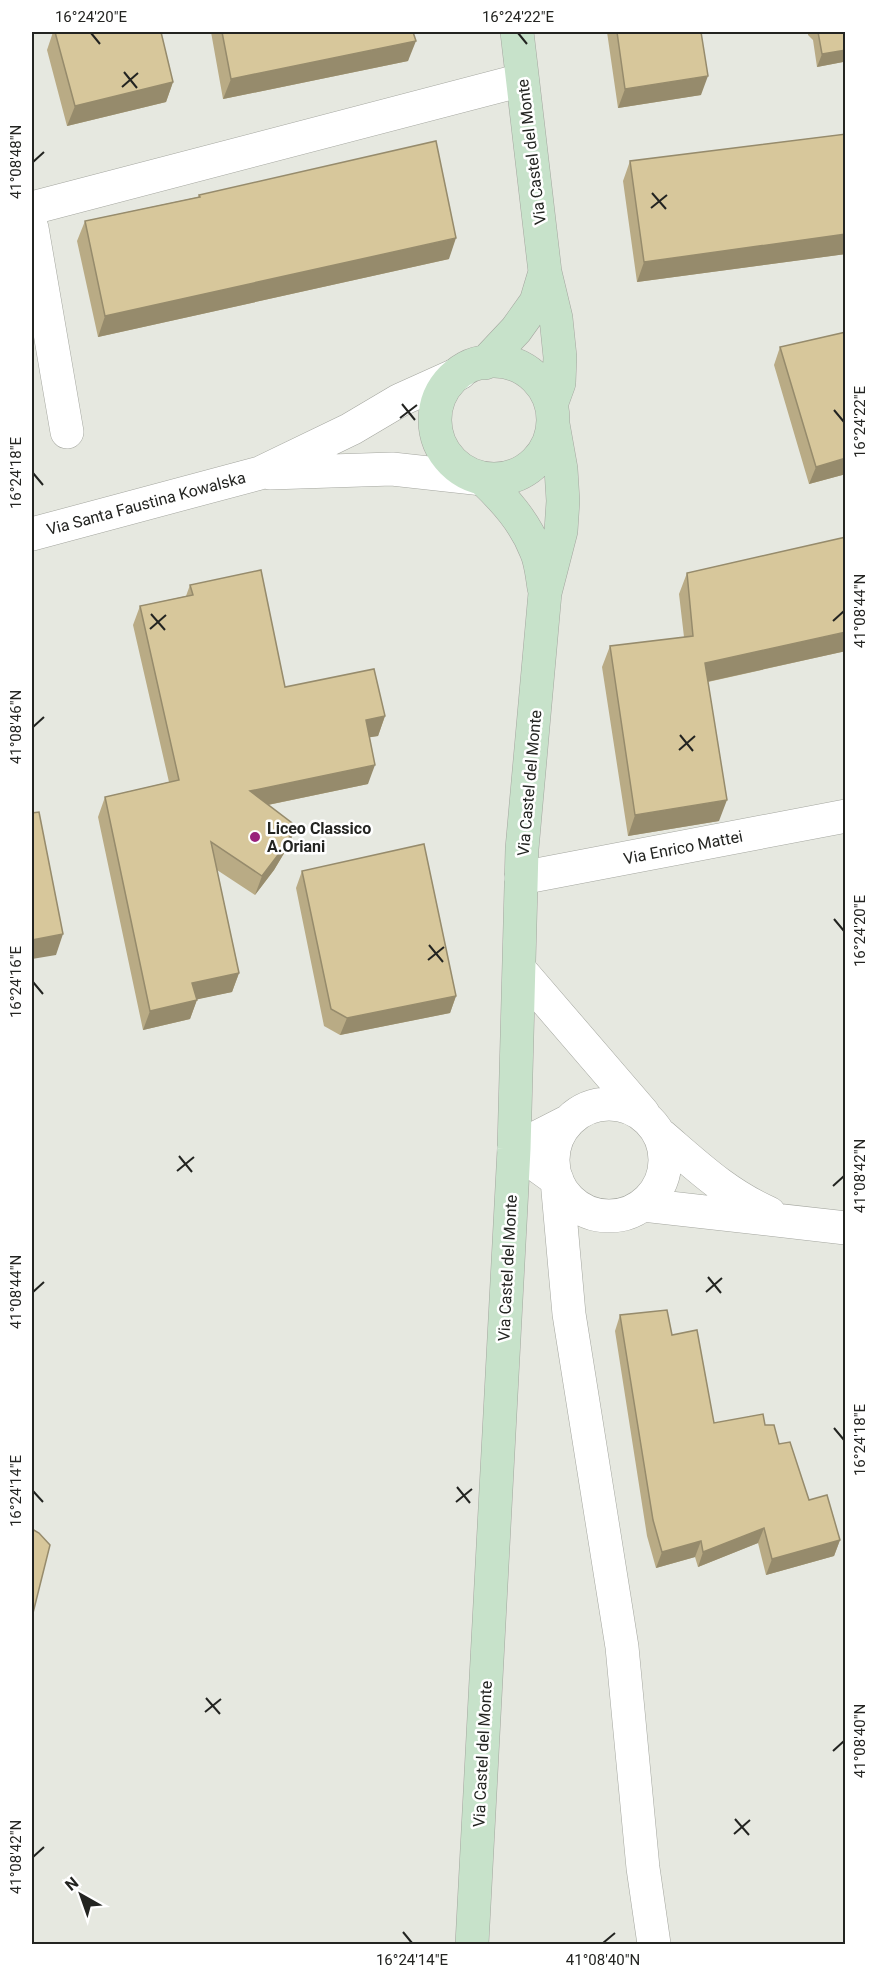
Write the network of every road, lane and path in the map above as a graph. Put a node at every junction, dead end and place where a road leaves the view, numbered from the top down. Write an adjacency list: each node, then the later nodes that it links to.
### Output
1 (517, 32): 2 (main road, Via Castel del Monte)
2 (522, 80): 3 (street); 5 (main road, Via Castel del Monte)
3 (32, 208)
4 (32, 228): 8 (street)
5 (545, 272): 6 (main road, Via Castel del Monte); 7 (main road, Via Castel del Monte)
6 (473, 368): 7 (main road, Via Castel del Monte); 9 (street); 10 (main road, Via Castel del Monte)
7 (552, 414): 10 (main road, Via Castel del Monte); 12 (main road, Via Castel del Monte)
8 (66, 432)
9 (260, 473): 10 (street); 11 (street, Via Santa Faustina Kowalska)
10 (483, 479): 12 (main road, Via Castel del Monte)
11 (32, 534)
12 (546, 593): 14 (main road, Via Castel del Monte)
13 (846, 816): 14 (street, Via Enrico Mattei)
14 (521, 878): 15 (main road, Via Castel del Monte)
15 (520, 970): 17 (street); 18 (main road, Via Castel del Monte)
16 (567, 1122): 17 (street); 18 (street); 19 (street)
17 (652, 1125): 20 (street); 21 (street)
18 (514, 1149): 19 (street); 23 (main road, Via Castel del Monte)
19 (556, 1180): 20 (street); 24 (street)
20 (644, 1205): 21 (street)
21 (788, 1220): 22 (street)
22 (846, 1228)
23 (472, 1944)
24 (654, 1944)

